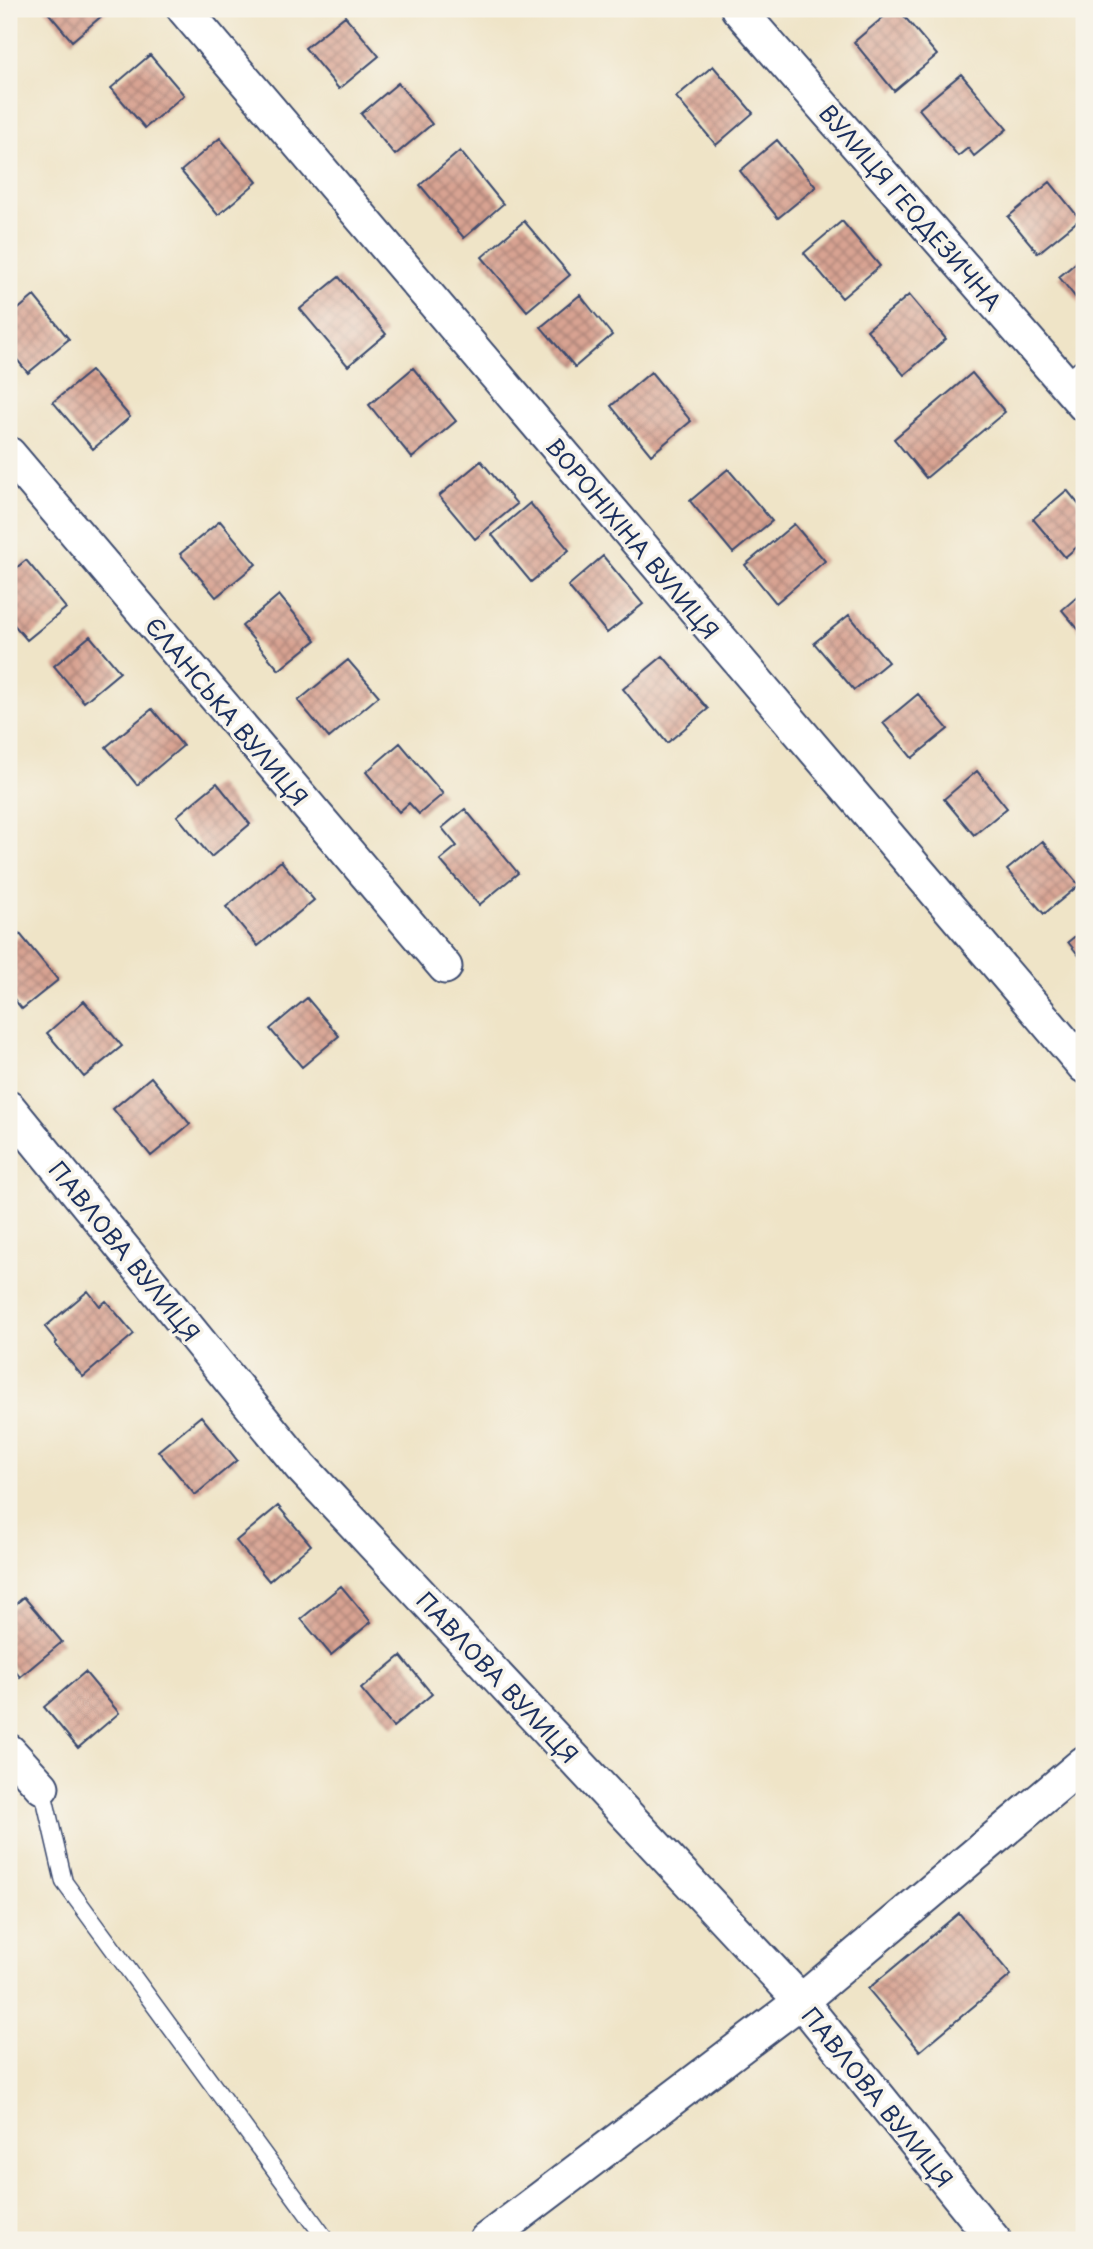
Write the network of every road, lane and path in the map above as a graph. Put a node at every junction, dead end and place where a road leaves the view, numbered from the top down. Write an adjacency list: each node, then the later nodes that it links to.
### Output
1 (184, 9): 6 (street, ВОРОНІХІНА ВУЛИЦЯ)
2 (738, 9): 3 (street, ВУЛИЦЯ ГЕОДЕЗИЧНА)
3 (1078, 384)
4 (9, 454): 5 (street, ЄЛАНСЬКА ВУЛИЦЯ)
5 (445, 967)
6 (1084, 1066)
7 (9, 1108): 11 (street, ПАВЛОВА ВУЛИЦЯ)
8 (9, 1751): 10 (street)
9 (1084, 1763): 11 (street)
10 (42, 1787): 12 (lane)
11 (801, 2001): 13 (street); 14 (street, ПАВЛОВА ВУЛИЦЯ)
12 (324, 2240)
13 (486, 2240)
14 (994, 2240)

